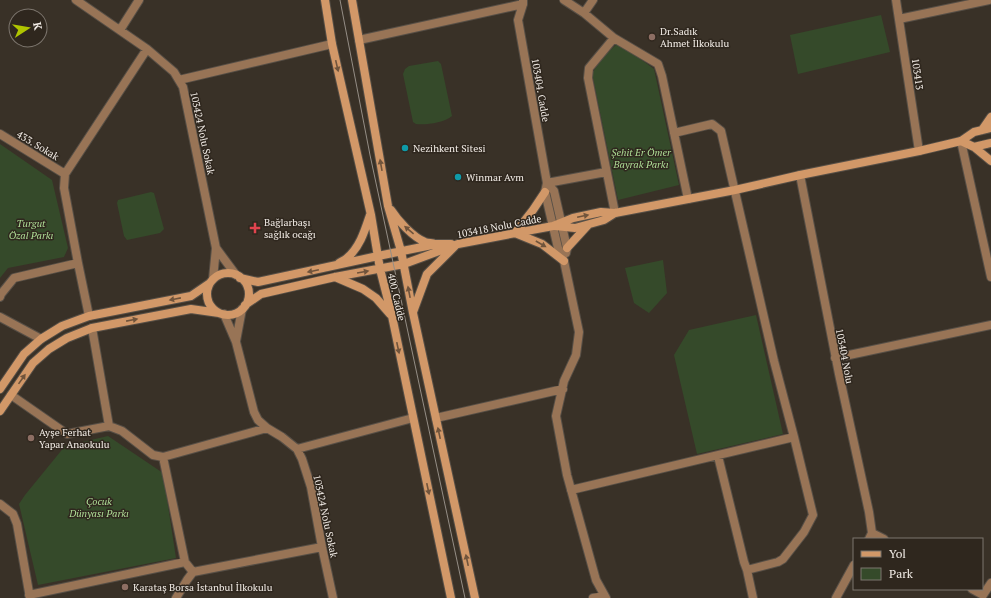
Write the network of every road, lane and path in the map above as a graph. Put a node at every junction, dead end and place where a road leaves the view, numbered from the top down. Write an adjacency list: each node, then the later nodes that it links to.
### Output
1 (76, 0): 12 (street, 103424 Nolu Sokak)
2 (139, 0): 12 (street)
3 (325, 0): 15 (main road, 400. Cadde)
4 (352, 0): 14 (main road, 400. Cadde)
5 (564, 0): 10 (street)
6 (593, 0): 10 (street)
7 (896, 0): 11 (street, 103413)
8 (989, 0): 11 (street)
9 (523, 2): 14 (street); 31 (street, 103404. Cadde)
10 (584, 13): 13 (street)
11 (899, 19): 26 (street, 103413)
12 (120, 30): 16 (street, 103424 Nolu Sokak)
13 (614, 38): 21 (street); 28 (street)
14 (359, 40): 34 (main road, 400. Cadde, one-way to 14)
15 (332, 44): 17 (street); 36 (main road, 400. Cadde, one-way to 36)
16 (147, 49): 17 (street, 103424 Nolu Sokak); 29 (street)
17 (179, 80): 43 (street, 103424 Nolu Sokak)
18 (991, 117): 20 (main road)
19 (991, 128): 20 (main road)
20 (982, 130): 23 (main road)
21 (674, 133): 32 (street); 33 (street)
22 (0, 134): 29 (street, 433. Sokak)
23 (961, 141): 25 (main road); 26 (main road); 54 (street)
24 (991, 143): 25 (main road)
25 (974, 146): 27 (main road)
26 (919, 151): 30 (main road)
27 (991, 161)
28 (606, 172): 31 (street); 35 (street)
29 (65, 174): 48 (street)
30 (800, 175): 32 (main road); 67 (street, 103404 Nolu)
31 (546, 188): 37 (street, 103404. Cadde); 39 (street, 103404. Cadde); 40 (main road)
32 (735, 190): 33 (main road); 76 (street)
33 (688, 199): 35 (main road)
34 (388, 206): 41 (main road, one-way to 34); 45 (main road, 400. Cadde)
35 (615, 213): 37 (main road, 103418 Nolu Cadde, one-way to 35); 38 (main road, 103418 Nolu Cadde)
36 (370, 214): 46 (main road, 400. Cadde); 50 (main road)
37 (562, 225): 38 (main road, 103418 Nolu Cadde); 39 (main road, 103418 Nolu Cadde); 44 (street, 103404. Cadde)
38 (588, 225): 44 (main road)
39 (553, 226): 40 (main road, 103418 Nolu Cadde); 47 (street, 103404. Cadde)
40 (515, 233): 42 (main road, 103418 Nolu Cadde); 47 (main road, one-way to 47)
41 (438, 244): 42 (main road); 45 (main road)
42 (458, 244): 49 (main road, 103418 Nolu Cadde); 58 (main road)
43 (216, 248): 52 (street, 103424 Nolu Sokak); 55 (street, 103424 Nolu Sokak)
44 (567, 248): 47 (street, 103404. Cadde)
45 (401, 251): 46 (main road); 49 (main road, 400. Cadde)
46 (378, 256): 50 (main road); 51 (main road, 400. Cadde)
47 (564, 261): 69 (street)
48 (78, 263): 56 (street); 60 (street)
49 (404, 264): 51 (main road, 103418 Nolu Cadde); 58 (main road, 400. Cadde, one-way to 49)
50 (334, 266): 52 (main road, one-way to 52)
51 (380, 269): 53 (main road, 103418 Nolu Cadde, one-way to 51); 61 (main road, 400. Cadde)
52 (238, 276): 55 (main road); 57 (main road)
53 (335, 277): 57 (main road, 103418 Nolu Cadde); 61 (main road)
54 (991, 277)
55 (212, 281): 59 (main road); 60 (main road, one-way to 60)
56 (0, 297)
57 (244, 307): 59 (main road); 66 (street, 103424 Nolu Sokak)
58 (413, 313): 73 (main road, 400. Cadde)
59 (222, 314): 64 (main road, one-way to 59); 66 (street, 103424 Nolu Sokak)
60 (89, 316): 65 (main road)
61 (392, 316): 72 (main road, 400. Cadde, one-way to 72)
62 (0, 317): 65 (street)
63 (991, 325): 67 (street)
64 (92, 328): 70 (main road, one-way to 64); 74 (street)
65 (41, 339): 68 (main road)
66 (236, 342): 75 (street, 103424 Nolu Sokak)
67 (835, 358): 82 (street, 103404 Nolu)
68 (0, 388)
69 (562, 389): 73 (street); 80 (street)
70 (11, 395): 71 (main road); 74 (street)
71 (0, 412)
72 (413, 418): 77 (street); 95 (main road, 400. Cadde, one-way to 95)
73 (436, 418): 96 (main road, 400. Cadde, one-way to 73)
74 (109, 426): 79 (street)
75 (267, 428): 77 (street, 103424 Nolu Sokak); 79 (street)
76 (794, 437): 78 (street); 86 (street)
77 (297, 449): 83 (street, 103424 Nolu Sokak)
78 (718, 456): 80 (street); 86 (street)
79 (163, 457): 84 (street)
80 (571, 490): 92 (street)
81 (0, 504): 91 (street)
82 (870, 536)
83 (322, 547): 87 (street); 94 (street, 103424 Nolu Sokak)
84 (185, 562): 87 (street); 91 (street)
85 (853, 567): 99 (street)
86 (747, 570): 98 (street)
87 (193, 572): 93 (street)
88 (991, 583): 90 (street)
89 (974, 590): 90 (street)
90 (983, 596)
91 (30, 597)
92 (605, 597): 97 (street)
93 (176, 598)
94 (333, 598)
95 (451, 598)
96 (475, 598)
97 (593, 598)
98 (753, 598)
99 (836, 598)

